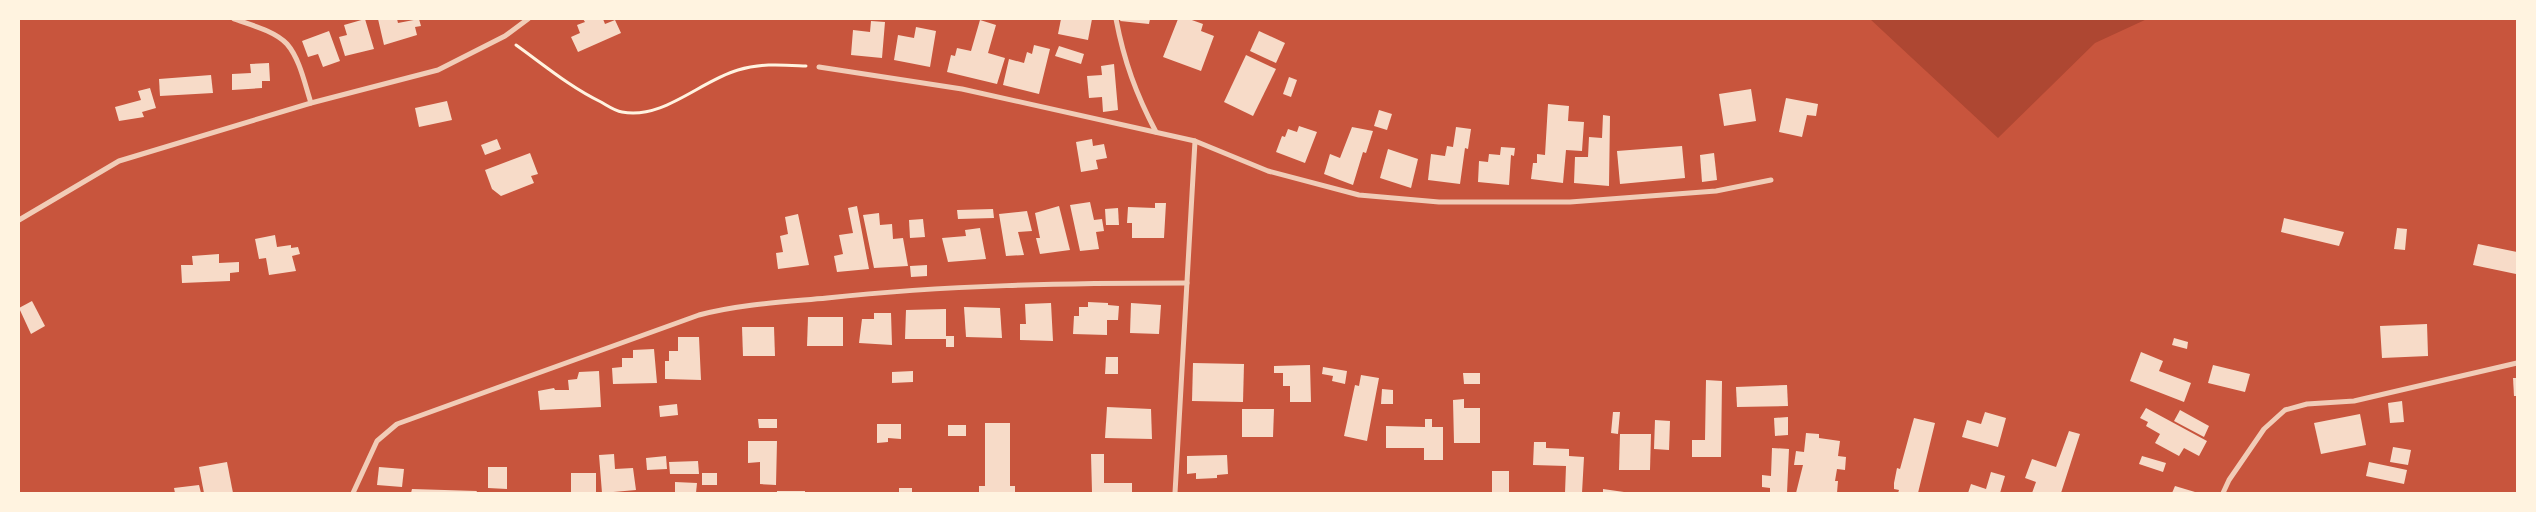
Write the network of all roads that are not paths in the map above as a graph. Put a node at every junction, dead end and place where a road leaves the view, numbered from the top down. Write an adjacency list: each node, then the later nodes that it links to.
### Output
1 (234, 19): 5 (street)
2 (528, 19): 5 (street)
3 (1116, 19): 6 (street)
4 (819, 67): 6 (street)
5 (311, 103): 9 (street)
6 (1156, 132): 7 (street)
7 (1195, 141): 8 (street); 10 (street)
8 (1771, 180)
9 (19, 220)
10 (1187, 283): 12 (street); 13 (street)
11 (2517, 363): 14 (street)
12 (353, 493)
13 (1175, 493)
14 (2224, 493)

